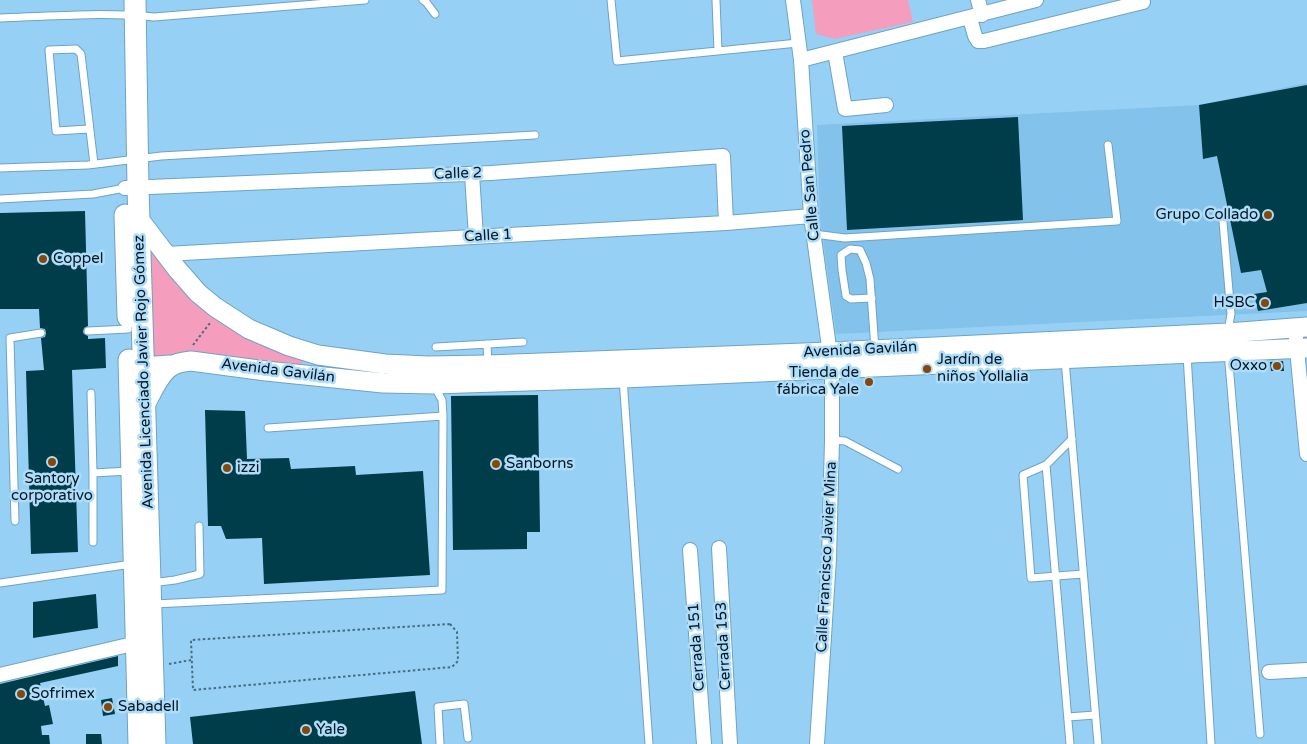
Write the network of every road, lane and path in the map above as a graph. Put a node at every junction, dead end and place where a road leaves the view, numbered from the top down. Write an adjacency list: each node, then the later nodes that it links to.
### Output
1 (365, 0): 9 (lane)
2 (423, 0): 10 (lane)
3 (611, 0): 14 (lane)
4 (716, 0): 14 (lane)
5 (793, 0): 13 (street, Calle San Pedro)
6 (978, 0): 11 (street)
7 (1036, 0): 11 (street)
8 (1143, 2): 11 (street)
9 (128, 8): 12 (lane); 21 (main road, Avenida Licenciado Javier Rojo Gómez)
10 (435, 14)
11 (976, 16): 15 (street)
12 (0, 18)
13 (798, 43): 14 (lane); 16 (street, Calle San Pedro)
14 (718, 51)
15 (835, 52): 16 (street); 17 (street)
16 (800, 60): 27 (street, Calle San Pedro)
17 (886, 105)
18 (89, 129): 18 (lane); 22 (lane)
19 (535, 135): 21 (lane)
20 (1108, 145): 31 (lane)
21 (131, 160): 22 (lane); 25 (main road, Avenida Licenciado Javier Rojo Gómez)
22 (94, 164): 23 (lane)
23 (0, 168)
24 (472, 174): 25 (street, Calle 2); 29 (street, Calle 2); 32 (street)
25 (131, 188): 26 (lane); 28 (main road, Avenida Licenciado Javier Rojo Gómez); 33 (main road, Avenida Licenciado Javier Rojo Gómez)
26 (0, 199)
27 (811, 216): 29 (street, Calle 1); 31 (street, Calle San Pedro)
28 (139, 218): 33 (main road, Avenida Licenciado Javier Rojo Gómez); 34 (main road, Avenida Gavilán)
29 (726, 222): 32 (street, Calle 1)
30 (1223, 222): 40 (lane)
31 (814, 234): 52 (street, Calle San Pedro)
32 (476, 236): 34 (street, Calle 1)
33 (133, 244): 38 (main road, Avenida Licenciado Javier Rojo Gómez); 55 (main road, Avenida Licenciado Javier Rojo Gómez)
34 (166, 254): 36 (main road, Avenida Gavilán)
35 (872, 298): 35 (lane); 48 (lane)
36 (220, 311): 51 (main road, Avenida Gavilán); 53 (path)
37 (1301, 328): 40 (main road, Avenida Gavilán); 46 (street)
38 (128, 329): 39 (lane); 55 (main road, Avenida Licenciado Javier Rojo Gómez)
39 (88, 331)
40 (1227, 332): 42 (main road, Avenida Gavilán); 49 (lane)
41 (41, 333): 72 (lane)
42 (1186, 334): 47 (main road, Avenida Gavilán); 50 (lane)
43 (523, 342): 44 (lane)
44 (487, 344): 45 (lane); 58 (lane)
45 (436, 347)
46 (1302, 348): 49 (main road, Avenida Gavilán); 67 (street)
47 (1064, 349): 48 (main road, Avenida Gavilán); 50 (main road, Avenida Gavilán); 52 (main road, Avenida Gavilán); 65 (lane)
48 (875, 350): 52 (main road, Avenida Gavilán)
49 (1228, 352): 50 (main road, Avenida Gavilán); 91 (lane)
50 (1187, 354): 102 (lane)
51 (318, 355): 57 (main road, Avenida Gavilán); 59 (main road)
52 (831, 361): 56 (main road, Avenida Gavilán); 66 (street, Calle Francisco Javier Mina)
53 (175, 364): 55 (main road); 59 (main road, Avenida Gavilán); 62 (main road)
54 (428, 366): 57 (main road, Avenida Gavilán); 58 (main road, Avenida Gavilán); 60 (lane)
55 (137, 368): 62 (main road, Avenida Licenciado Javier Rojo Gómez); 70 (main road, Avenida Licenciado Javier Rojo Gómez)
56 (622, 369): 58 (main road, Avenida Gavilán); 96 (lane)
57 (384, 373): 59 (main road, Avenida Gavilán); 60 (main road, Avenida Gavilán)
58 (488, 374): 60 (main road, Avenida Gavilán)
59 (316, 376)
60 (433, 384): 63 (lane)
61 (91, 393): 71 (lane)
62 (146, 405): 81 (main road, Avenida Licenciado Javier Rojo Gómez)
63 (443, 416): 64 (lane); 82 (lane)
64 (268, 428)
65 (1072, 439): 68 (lane); 78 (lane)
66 (832, 440): 69 (lane); 99 (street, Calle Francisco Javier Mina)
67 (1307, 454)
68 (1046, 464): 79 (lane); 79 (lane)
69 (898, 469)
70 (132, 471): 71 (lane); 77 (main road, Avenida Licenciado Javier Rojo Gómez)
71 (93, 473): 74 (lane)
72 (15, 521)
73 (199, 526): 81 (lane)
74 (93, 542)
75 (718, 548): 98 (street, Cerrada 153)
76 (690, 550): 97 (street, Cerrada 151)
77 (135, 563): 80 (lane); 83 (main road, Avenida Licenciado Javier Rojo Gómez)
78 (1083, 574): 79 (lane); 89 (lane)
79 (1056, 576): 90 (lane)
80 (0, 583)
81 (151, 583): 82 (main road, Avenida Licenciado Javier Rojo Gómez)
82 (151, 604): 85 (main road, Avenida Licenciado Javier Rojo Gómez)
83 (137, 643): 85 (main road, Avenida Licenciado Javier Rojo Gómez); 88 (street)
84 (191, 660): 84 (path); 85 (path)
85 (145, 669): 93 (main road, Avenida Licenciado Javier Rojo Gómez); 94 (main road, Avenida Licenciado Javier Rojo Gómez)
86 (1307, 670): 87 (street)
87 (1269, 672)
88 (0, 675)
89 (1095, 715): 90 (lane); 101 (lane)
90 (1068, 717): 100 (lane)
91 (1260, 734)
92 (468, 738): 95 (lane)
93 (139, 744)
94 (155, 744)
95 (440, 744)
96 (649, 744)
97 (704, 744)
98 (730, 744)
99 (817, 744)
100 (1070, 744)
101 (1098, 744)
102 (1211, 744)

